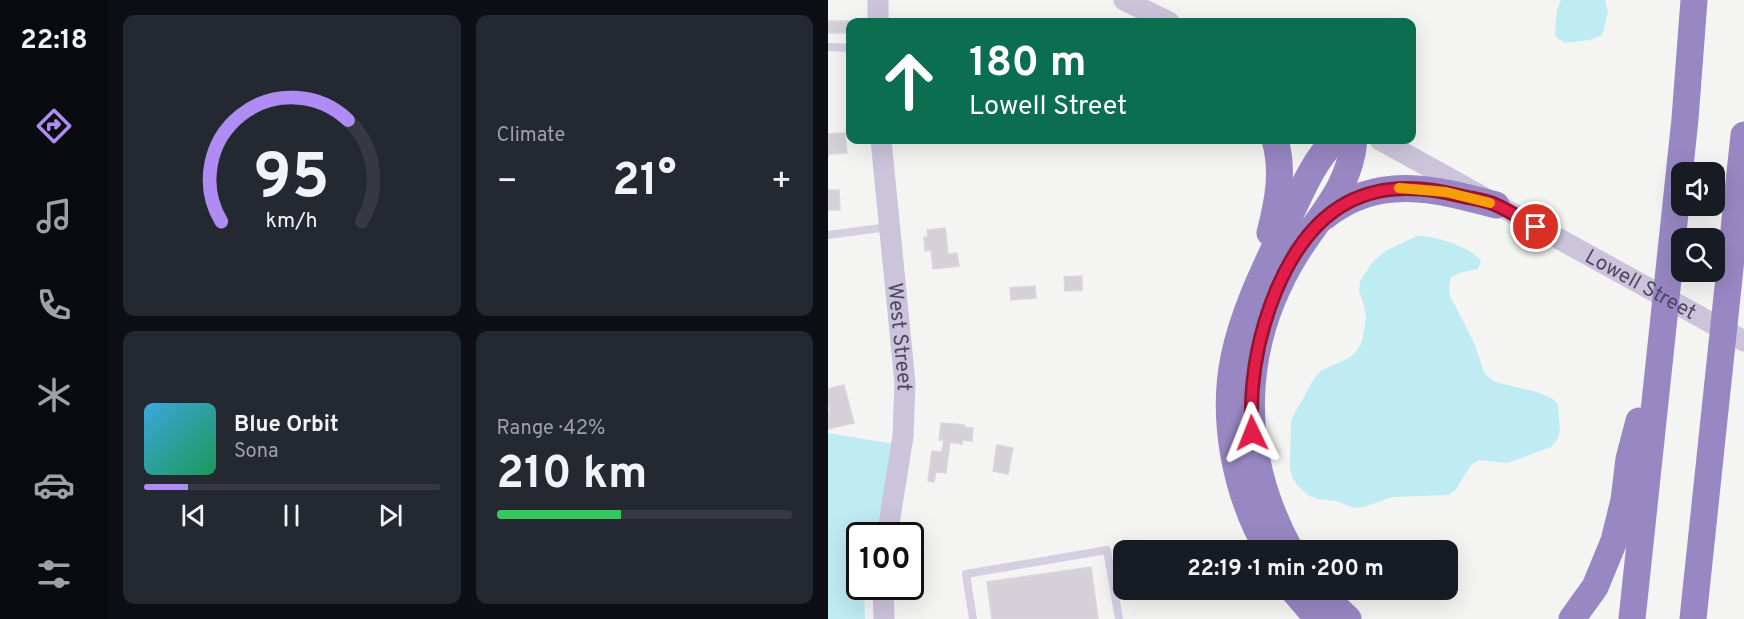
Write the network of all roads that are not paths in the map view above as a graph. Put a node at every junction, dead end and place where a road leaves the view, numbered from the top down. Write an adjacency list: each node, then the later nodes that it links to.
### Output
1 (880, 0): 4 (main road)
2 (1124, 0): 5 (main road)
3 (1694, 0): 22 (highway)
4 (878, 18)
5 (1161, 18)
6 (828, 47): 7 (lane)
7 (846, 48)
8 (1744, 135): 20 (highway)
9 (881, 144): 16 (main road, West Street)
10 (1276, 144): 19 (highway)
11 (1330, 144): 19 (highway)
12 (1354, 144): 15 (highway)
13 (1387, 144): 14 (main road, Lowell Street)
14 (1496, 205): 15 (highway); 21 (main road, Lowell Street)
15 (1319, 222): 25 (highway)
16 (889, 227): 17 (lane); 23 (main road, West Street)
17 (828, 236)
18 (1744, 255): 20 (highway)
19 (1260, 278): 24 (highway)
20 (1724, 315): 36 (highway)
21 (1744, 342)
22 (1660, 345): 34 (highway); 35 (highway)
23 (889, 522)
24 (1263, 540)
25 (1285, 540)
26 (883, 600): 29 (main road)
27 (1302, 600): 32 (highway)
28 (1327, 600): 33 (highway)
29 (884, 619)
30 (973, 619): 31 (lane)
31 (1119, 619)
32 (1318, 619)
33 (1348, 619)
34 (1572, 619)
35 (1632, 619)
36 (1693, 619)

